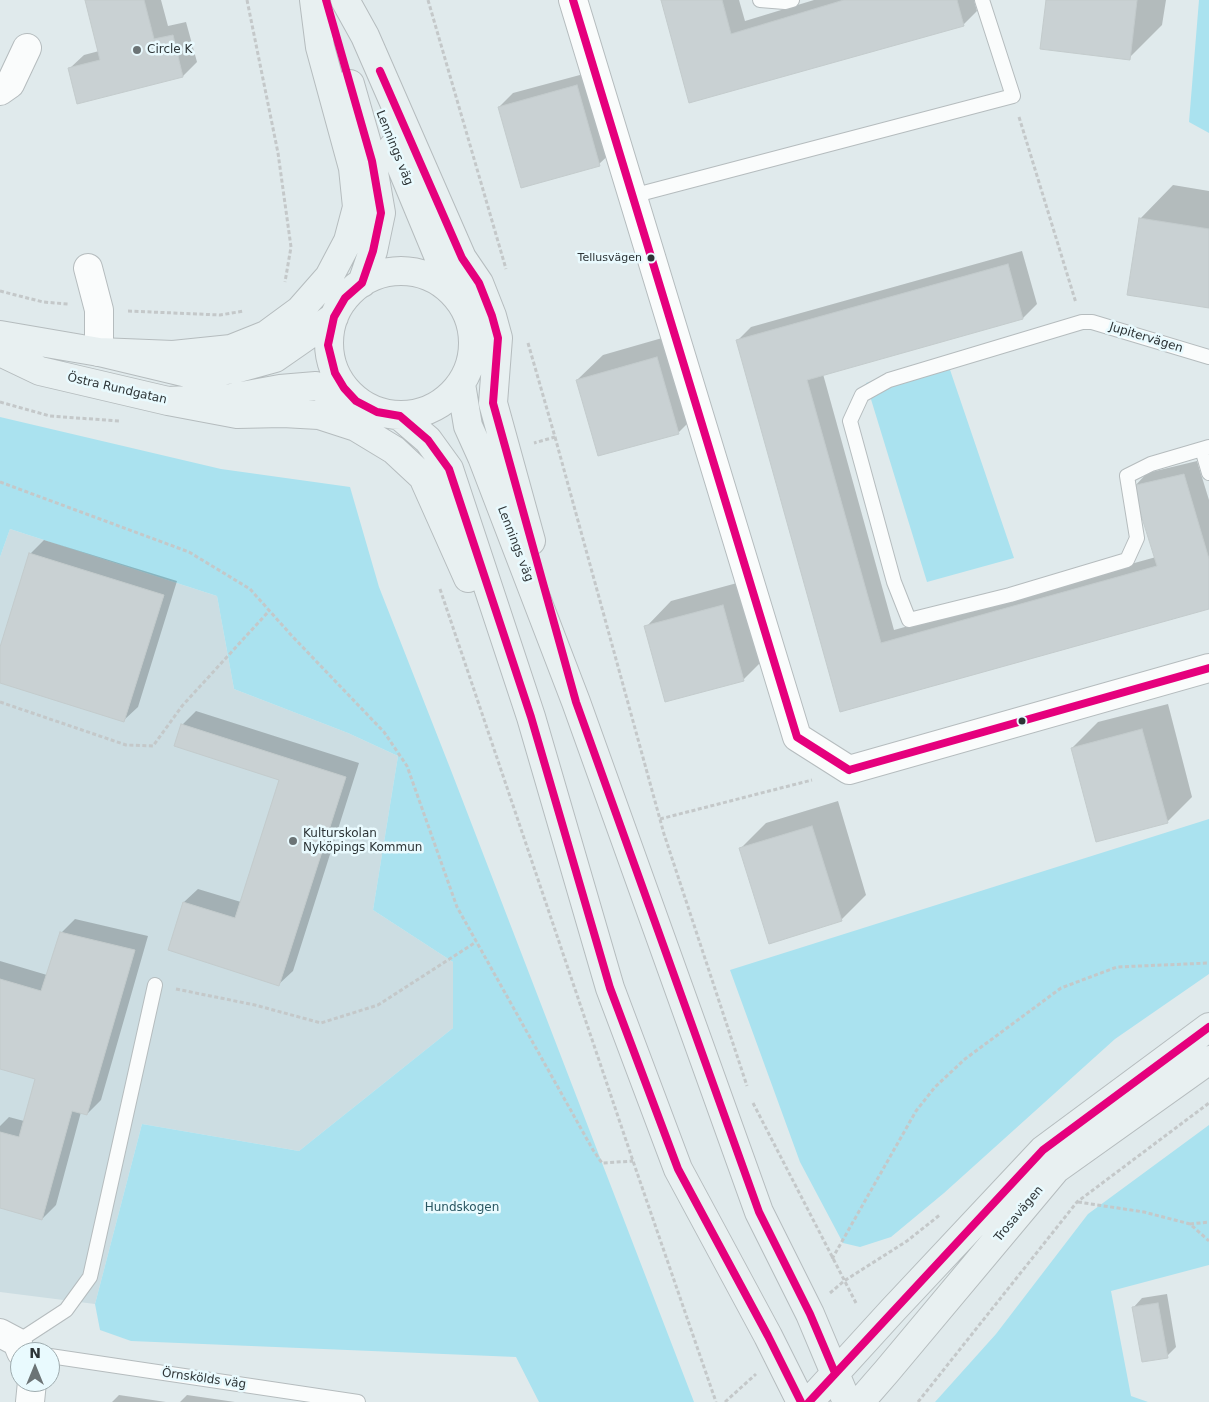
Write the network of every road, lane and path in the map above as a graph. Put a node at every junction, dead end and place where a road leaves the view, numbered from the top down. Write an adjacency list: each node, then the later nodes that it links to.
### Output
1 (247, 0): 16 (path)
2 (314, 0): 22 (main road)
3 (326, 0): 15 (main road, Lennings väg)
4 (334, 0): 17 (main road, Lennings väg)
5 (345, 0): 36 (main road, Lennings väg)
6 (573, 0): 13 (street)
7 (760, 0): 8 (lane)
8 (792, 0)
9 (982, 0): 12 (lane)
10 (26, 48): 11 (street)
11 (0, 92)
12 (1012, 96): 13 (lane); 19 (path)
13 (632, 196): 38 (street)
14 (88, 268): 22 (street)
15 (362, 283): 17 (main road); 18 (main road)
16 (284, 286)
17 (455, 296): 24 (main road)
18 (334, 317): 22 (main road); 25 (main road)
19 (1082, 322): 23 (lane, Jupitervägen); 29 (lane)
20 (0, 335): 22 (main road)
21 (0, 352): 26 (main road, Östra Rundgatan)
22 (99, 352)
23 (1209, 357)
24 (460, 384): 27 (main road); 36 (main road, Lennings väg)
25 (356, 400): 26 (main road, Östra Rundgatan); 27 (main road)
26 (168, 402): 37 (main road)
27 (400, 416): 37 (main road)
28 (555, 437): 39 (path)
29 (1205, 448): 30 (lane)
30 (1209, 473)
31 (0, 482): 33 (path)
32 (439, 586): 48 (path)
33 (269, 611): 35 (path); 40 (path)
34 (1209, 668): 38 (street)
35 (0, 702)
36 (576, 702): 58 (main road, Lennings väg)
37 (531, 717): 62 (main road)
38 (849, 770): 39 (path)
39 (660, 819): 45 (path)
40 (476, 942): 42 (path); 48 (path)
41 (1209, 962): 53 (path)
42 (155, 985): 55 (lane)
43 (1209, 1027): 58 (main road, Trosavägen)
44 (1209, 1060): 65 (main road, Trosavägen)
45 (749, 1093)
46 (752, 1102): 53 (path)
47 (1209, 1103): 49 (path)
48 (633, 1162): 60 (path)
49 (1077, 1202): 51 (path); 66 (path)
50 (1209, 1222): 51 (path)
51 (1190, 1224): 52 (path)
52 (1209, 1241)
53 (832, 1259): 54 (path)
54 (856, 1303)
55 (22, 1342)
56 (60, 1357): 59 (lane, Örnskölds väg)
57 (760, 1371): 61 (path)
58 (834, 1373): 63 (main road, Trosavägen); 64 (main road, Lennings väg)
59 (358, 1402)
60 (716, 1402)
61 (725, 1402)
62 (801, 1402)
63 (809, 1402)
64 (847, 1402)
65 (860, 1402)
66 (918, 1402)

